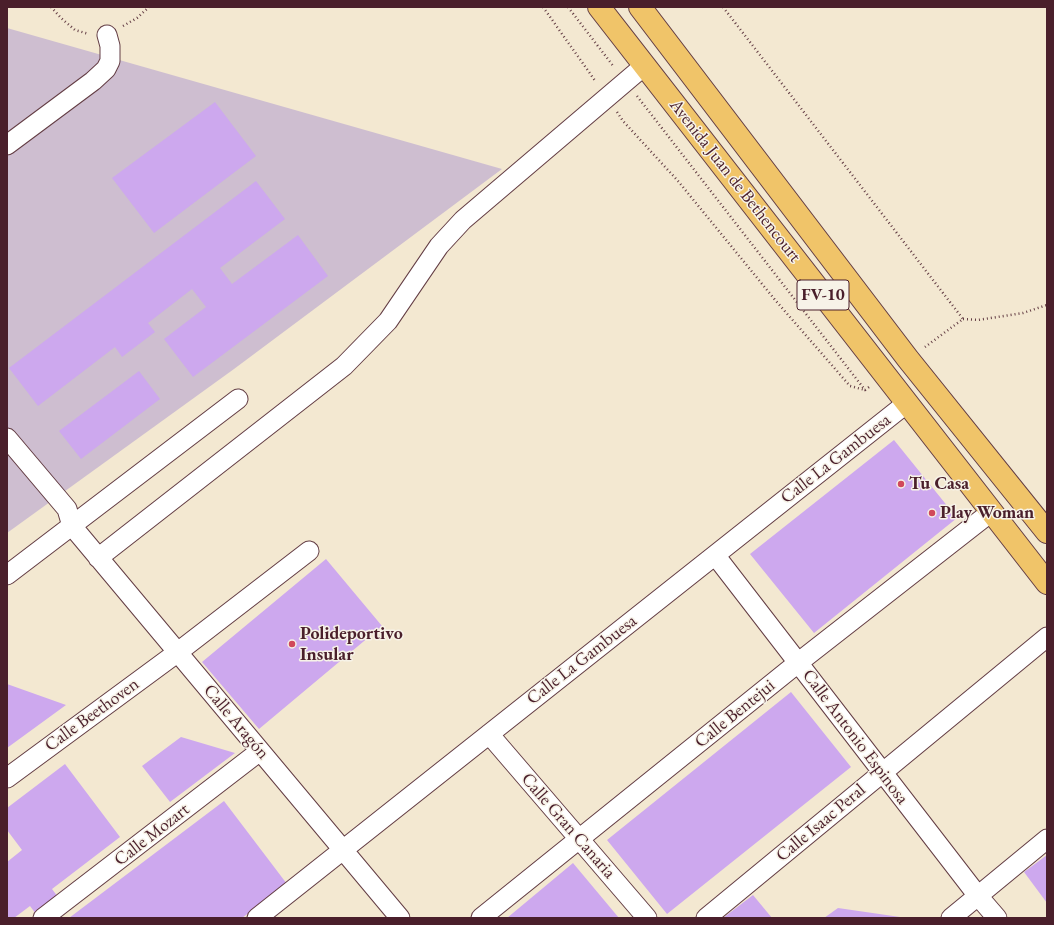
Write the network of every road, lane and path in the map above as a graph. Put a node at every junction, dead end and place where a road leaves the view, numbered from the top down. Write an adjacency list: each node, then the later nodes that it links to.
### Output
1 (544, 7): 8 (path)
2 (599, 7): 6 (main road, Avenida Juan de Bethencourt / FV-10)
3 (640, 7): 7 (main road, Avenida Juan de Bethencourt / FV-10)
4 (723, 7): 11 (path)
5 (107, 35): 9 (street)
6 (644, 66): 7 (main road); 8 (street); 15 (main road, Avenida Juan de Bethencourt / FV-10)
7 (700, 84): 12 (main road, Avenida Juan de Bethencourt / FV-10)
8 (607, 97): 13 (path); 22 (street)
9 (7, 145)
10 (1047, 305): 11 (path)
11 (963, 319): 12 (path)
12 (908, 359): 19 (main road, Avenida Juan de Bethencourt / FV-10)
13 (865, 390)
14 (238, 399): 18 (street)
15 (907, 403): 17 (main road, Avenida Juan de Bethencourt / FV-10); 21 (street, Calle La Gambuesa)
16 (7, 438): 18 (street)
17 (991, 512): 24 (main road, Avenida Juan de Bethencourt / FV-10); 27 (street, Calle Bentejui)
18 (72, 526): 22 (street, Calle Aragón); 23 (street)
19 (1047, 532)
20 (309, 551): 26 (street)
21 (715, 555): 27 (street, Calle Antonio Espinosa); 28 (street, Calle La Gambuesa)
22 (98, 558): 26 (street, Calle Aragón)
23 (7, 575)
24 (1047, 583)
25 (1047, 637): 30 (street, Calle Isaac Peral)
26 (178, 652): 29 (street, Calle Aragón); 31 (street, Calle Beethoven)
27 (798, 662): 30 (street, Calle Antonio Espinosa); 32 (street, Calle Bentejui)
28 (489, 734): 32 (street, Calle Gran Canaria); 34 (street, Calle La Gambuesa)
29 (260, 751): 34 (street, Calle Aragón); 36 (street, Calle Mozart)
30 (883, 772): 35 (street, Calle Antonio Espinosa); 41 (street, Calle Isaac Peral)
31 (7, 778)
32 (580, 839): 39 (street, Calle Bentejui); 40 (street, Calle Gran Canaria)
33 (1047, 839): 35 (street)
34 (343, 849): 37 (street, Calle La Gambuesa); 38 (street, Calle Aragón)
35 (978, 896): 42 (street); 43 (street, Calle Antonio Espinosa)
36 (43, 918)
37 (257, 918)
38 (400, 918)
39 (481, 918)
40 (647, 918)
41 (706, 918)
42 (951, 918)
43 (996, 918)

